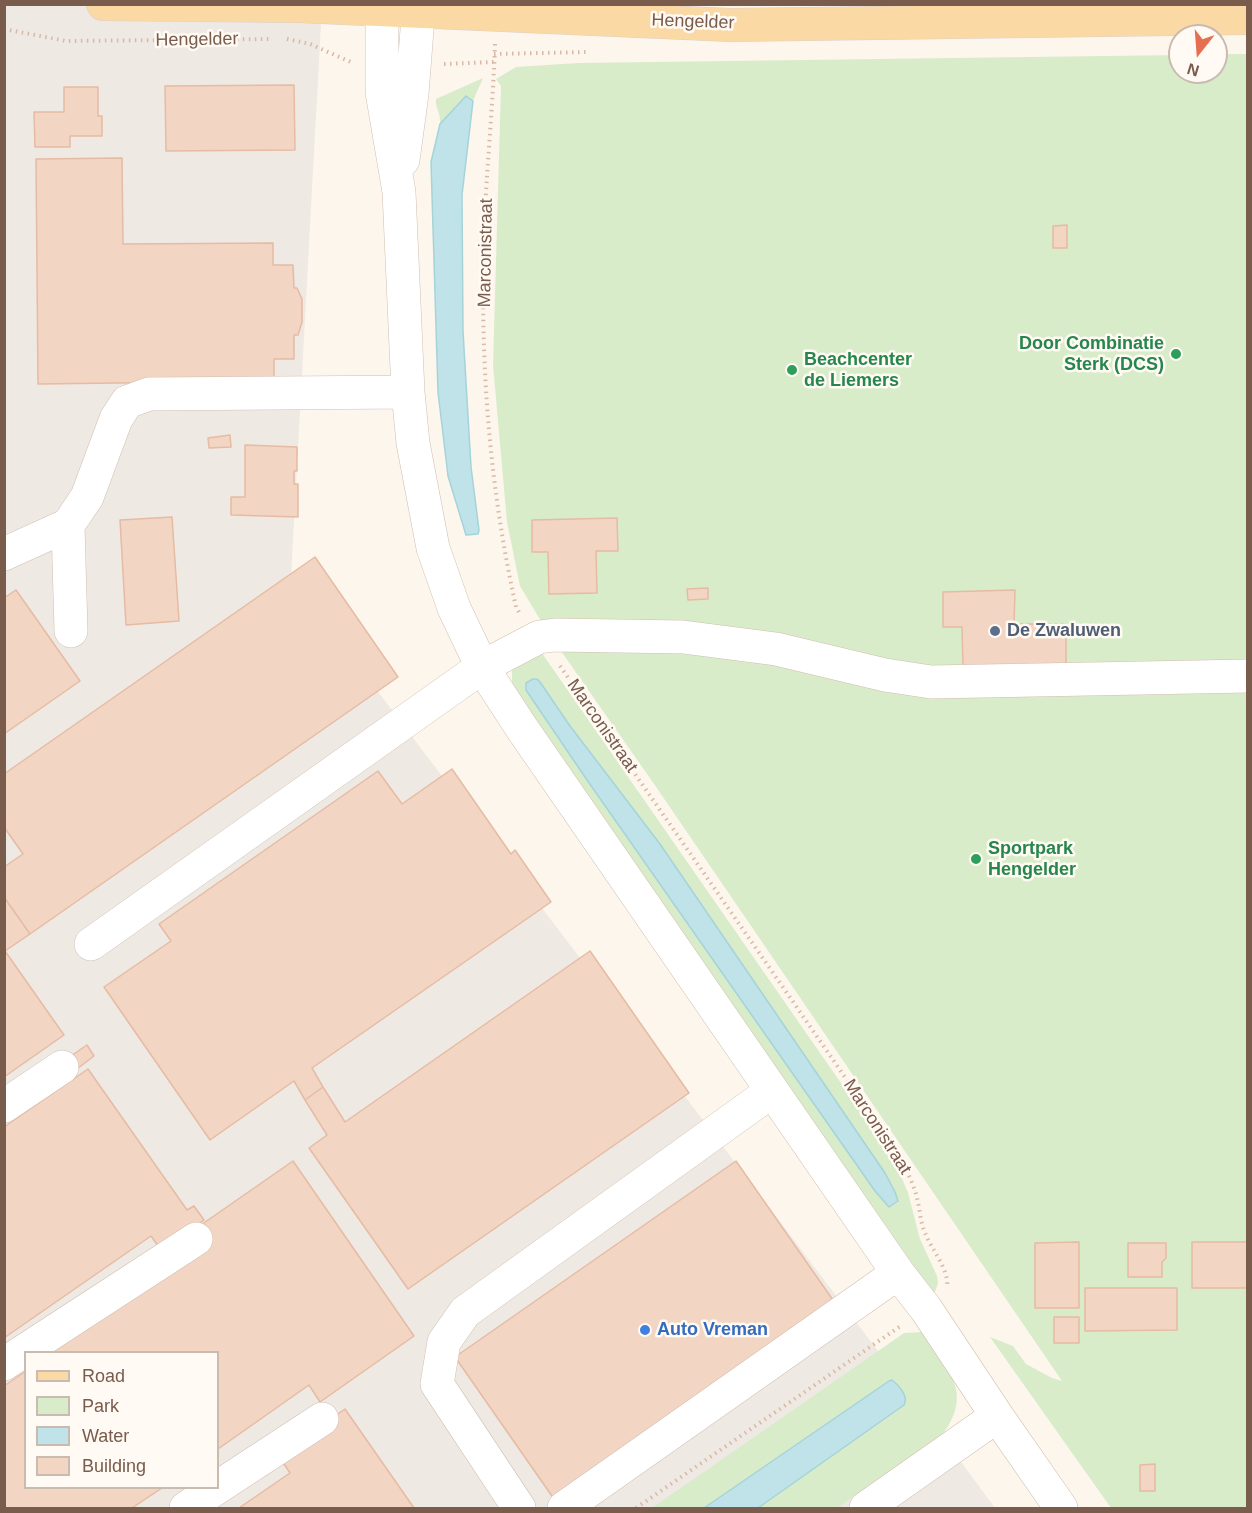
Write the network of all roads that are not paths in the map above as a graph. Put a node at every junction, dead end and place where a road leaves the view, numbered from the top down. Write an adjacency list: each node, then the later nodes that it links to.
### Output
1 (103, 4): 4 (main road, Hengelder)
2 (935, 4): 3 (main road)
3 (1148, 4)
4 (382, 7): 5 (main road, Hengelder); 7 (street)
5 (419, 8): 6 (main road, Hengelder); 7 (street)
6 (1248, 18)
7 (399, 192): 8 (street)
8 (408, 392): 9 (street); 12 (street)
9 (68, 525): 10 (street); 11 (street)
10 (4, 554)
11 (71, 631)
12 (482, 667): 13 (street); 14 (street); 16 (street)
13 (1248, 676)
14 (92, 944)
15 (62, 1067): 17 (street)
16 (772, 1091): 19 (street); 26 (street)
17 (4, 1106)
18 (196, 1239): 20 (street)
19 (898, 1273): 21 (street); 27 (street)
20 (4, 1364)
21 (997, 1416): 28 (street); 29 (street)
22 (322, 1419): 23 (street)
23 (219, 1487)
24 (216, 1489): 25 (street)
25 (186, 1509)
26 (519, 1509)
27 (564, 1509)
28 (866, 1509)
29 (1061, 1509)

